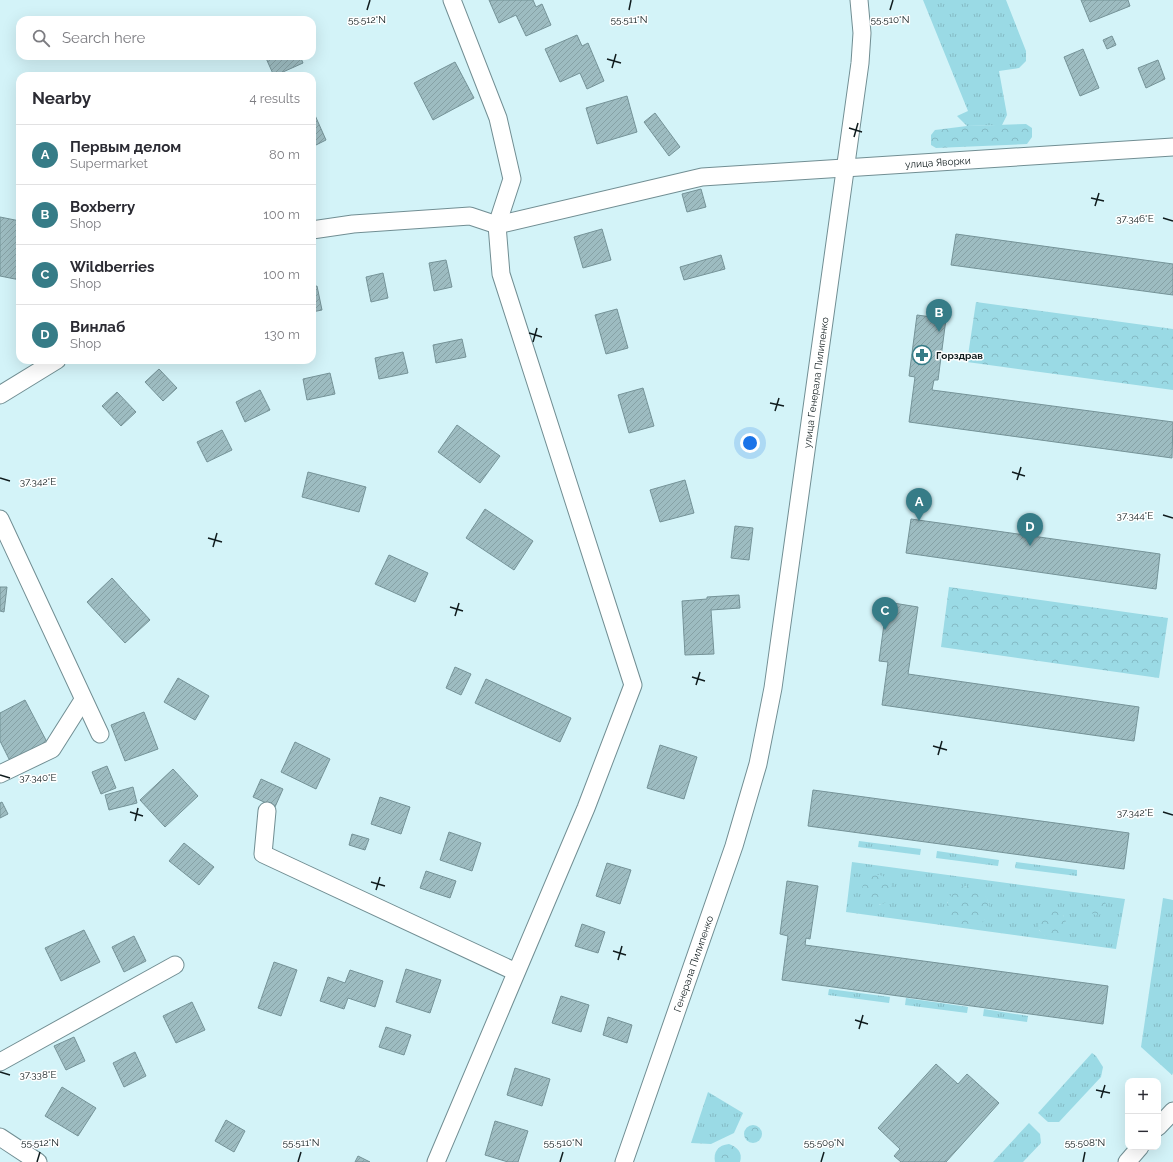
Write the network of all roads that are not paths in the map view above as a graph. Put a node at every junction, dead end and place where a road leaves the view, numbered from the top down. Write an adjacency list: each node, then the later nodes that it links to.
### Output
1 (452, 0): 5 (street)
2 (859, 0): 4 (street, улица Генерала Пилипенко)
3 (1173, 146): 4 (street, улица Яворки)
4 (846, 167): 5 (street, улица Яворки); 12 (street, улица Генерала Пилипенко)
5 (497, 225): 6 (street); 16 (street)
6 (316, 229)
7 (50, 364): 8 (street)
8 (0, 395)
9 (0, 519): 10 (street)
10 (83, 700): 11 (street); 13 (street)
11 (100, 734)
12 (758, 764): 24 (street, Генерала Пилипенко)
13 (0, 774)
14 (267, 811): 16 (street)
15 (175, 965): 17 (street)
16 (516, 972): 23 (street)
17 (0, 1062)
18 (1173, 1111): 19 (street)
19 (1161, 1124)
20 (0, 1137): 22 (street)
21 (1137, 1150): 25 (street)
22 (38, 1162)
23 (436, 1162)
24 (624, 1162)
25 (1127, 1162)

